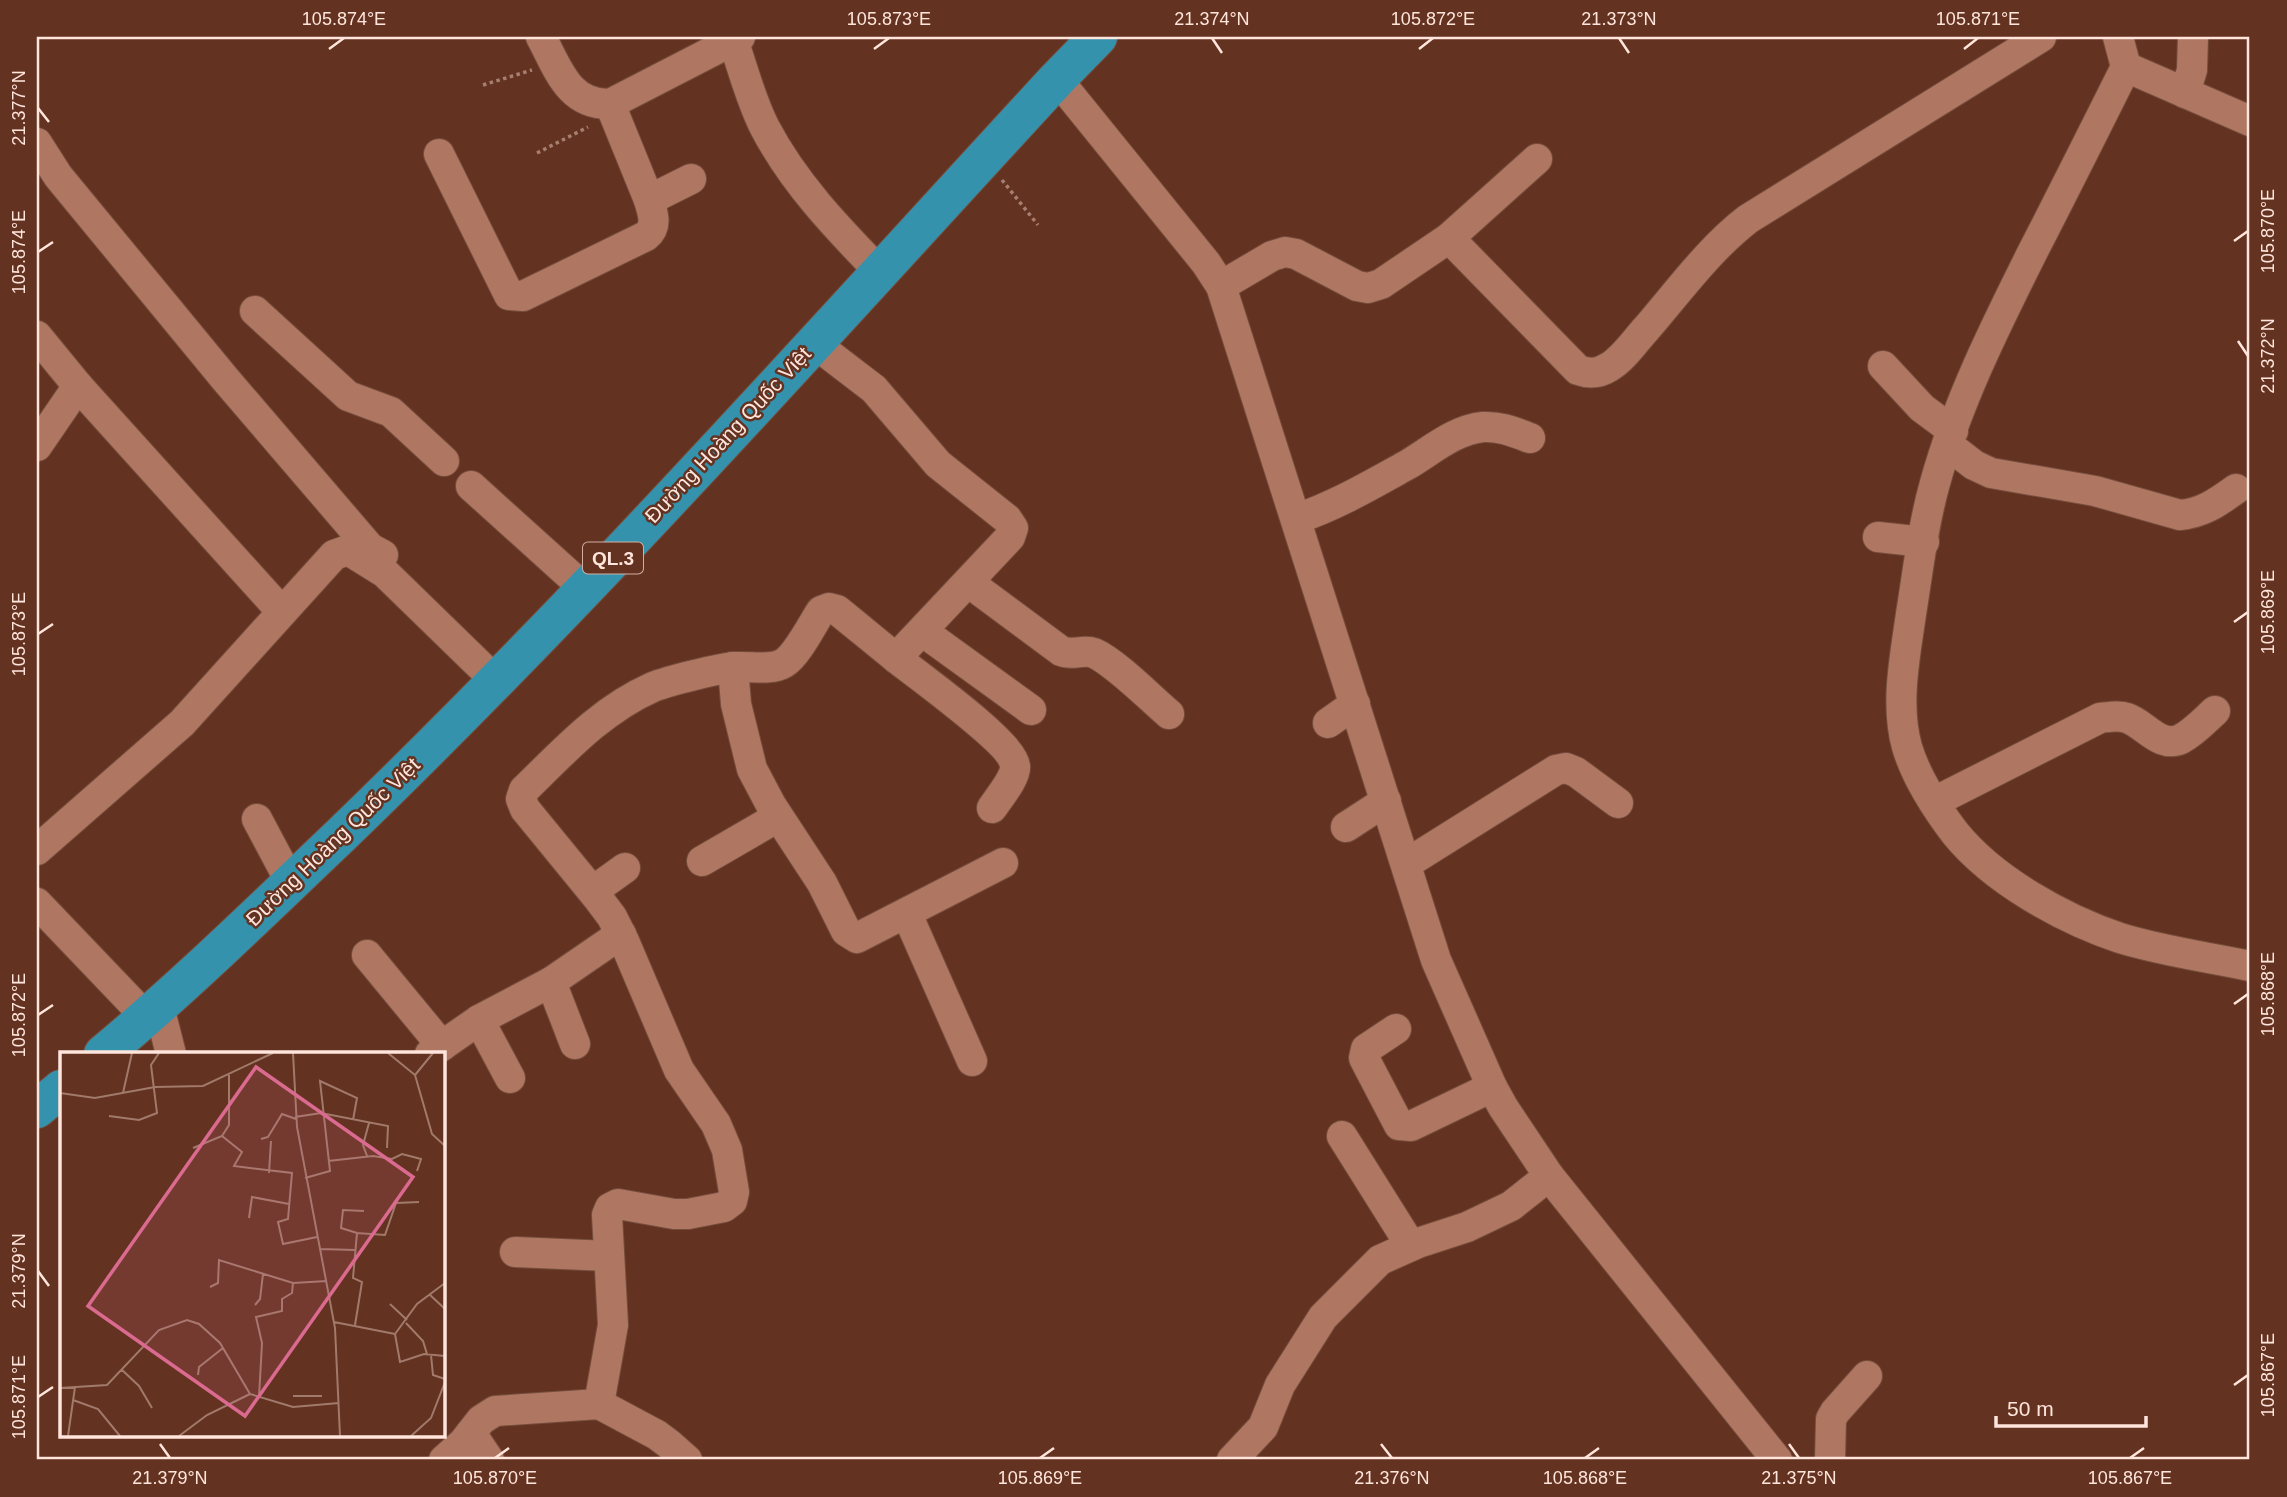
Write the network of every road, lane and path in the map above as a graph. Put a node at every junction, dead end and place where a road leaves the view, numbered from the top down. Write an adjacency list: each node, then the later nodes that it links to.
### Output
1 (541, 37): 7 (street)
2 (1098, 37): 9 (highway, Đường Hoàng Quốc Việt / QL.3)
3 (2041, 37): 22 (street)
4 (2118, 37): 8 (street)
5 (2193, 37): 11 (street)
6 (724, 41): 12 (street); 23 (street)
7 (556, 63): 10 (path); 12 (street)
8 (2126, 67): 11 (street); 31 (street)
9 (1057, 79): 17 (highway, Đường Hoàng Quốc Việt / QL.3); 24 (street)
10 (483, 85)
11 (2185, 93): 13 (street)
12 (612, 109): 15 (path); 20 (street)
13 (2250, 121)
14 (37, 143): 39 (street)
15 (537, 153)
16 (439, 154): 20 (street)
17 (984, 158): 21 (path); 23 (highway, Đường Hoàng Quốc Việt / QL.3)
18 (1537, 159): 22 (street)
19 (691, 179): 20 (street)
20 (649, 200)
21 (1038, 225)
22 (1449, 238): 24 (street)
23 (880, 272): 27 (highway, Đường Hoàng Quốc Việt / QL.3)
24 (1221, 286): 36 (street)
25 (255, 311): 33 (street)
26 (37, 336): 29 (street)
27 (814, 343): 40 (street); 41 (highway, Đường Hoàng Quốc Việt / QL.3)
28 (1882, 366): 31 (street)
29 (78, 386): 32 (street); 42 (street)
30 (1530, 438): 36 (street)
31 (1950, 438): 35 (street); 38 (street)
32 (37, 446)
33 (444, 461)
34 (471, 486): 41 (street)
35 (2236, 489)
36 (1296, 519): 47 (street)
37 (1878, 537): 38 (street)
38 (1924, 542): 53 (street)
39 (397, 558)
40 (968, 582): 43 (street); 50 (street)
41 (584, 588): 46 (highway, Đường Hoàng Quốc Việt / QL.3)
42 (282, 612): 46 (street); 59 (street)
43 (922, 631): 44 (street); 48 (street)
44 (896, 658): 45 (street); 55 (street)
45 (733, 667): 56 (street); 65 (street)
46 (496, 681): 64 (highway, Đường Hoàng Quốc Việt / QL.3)
47 (1355, 704): 51 (street); 52 (street)
48 (1031, 710)
49 (2216, 710): 53 (street)
50 (1169, 714)
51 (1328, 723)
52 (1386, 801): 58 (street); 62 (street)
53 (1934, 802): 70 (street)
54 (1619, 803): 62 (street)
55 (992, 808)
56 (778, 817): 60 (street); 67 (street)
57 (257, 820): 64 (street)
58 (1346, 827)
59 (37, 850)
60 (702, 861)
61 (1003, 863): 67 (street)
62 (1406, 864): 81 (street)
63 (625, 868): 65 (street)
64 (290, 883): 72 (highway, Đường Hoàng Quốc Việt / QL.3)
65 (593, 891): 68 (street)
66 (37, 903): 72 (street)
67 (907, 914): 79 (street)
68 (621, 934): 71 (street); 88 (street)
69 (367, 955): 76 (street)
70 (2250, 966)
71 (551, 982): 73 (street); 75 (street)
72 (153, 1012): 77 (highway, Đường Hoàng Quốc Việt / QL.3); 78 (street)
73 (479, 1020): 76 (street); 80 (street)
74 (1396, 1029): 81 (street)
75 (575, 1044)
76 (436, 1050)
77 (111, 1051)
78 (170, 1052)
79 (972, 1061)
80 (510, 1078)
81 (1492, 1087): 85 (street)
82 (60, 1090): 83 (highway)
83 (37, 1109)
84 (1342, 1136): 86 (street)
85 (1549, 1176): 86 (street); 96 (street)
86 (1411, 1246): 95 (street)
87 (515, 1252): 88 (street)
88 (609, 1256): 90 (street)
89 (1867, 1376): 97 (street)
90 (599, 1404): 91 (street); 94 (street)
91 (471, 1433): 92 (street); 93 (street)
92 (444, 1460)
93 (489, 1460)
94 (687, 1460)
95 (1232, 1460)
96 (1777, 1460)
97 (1830, 1460)

